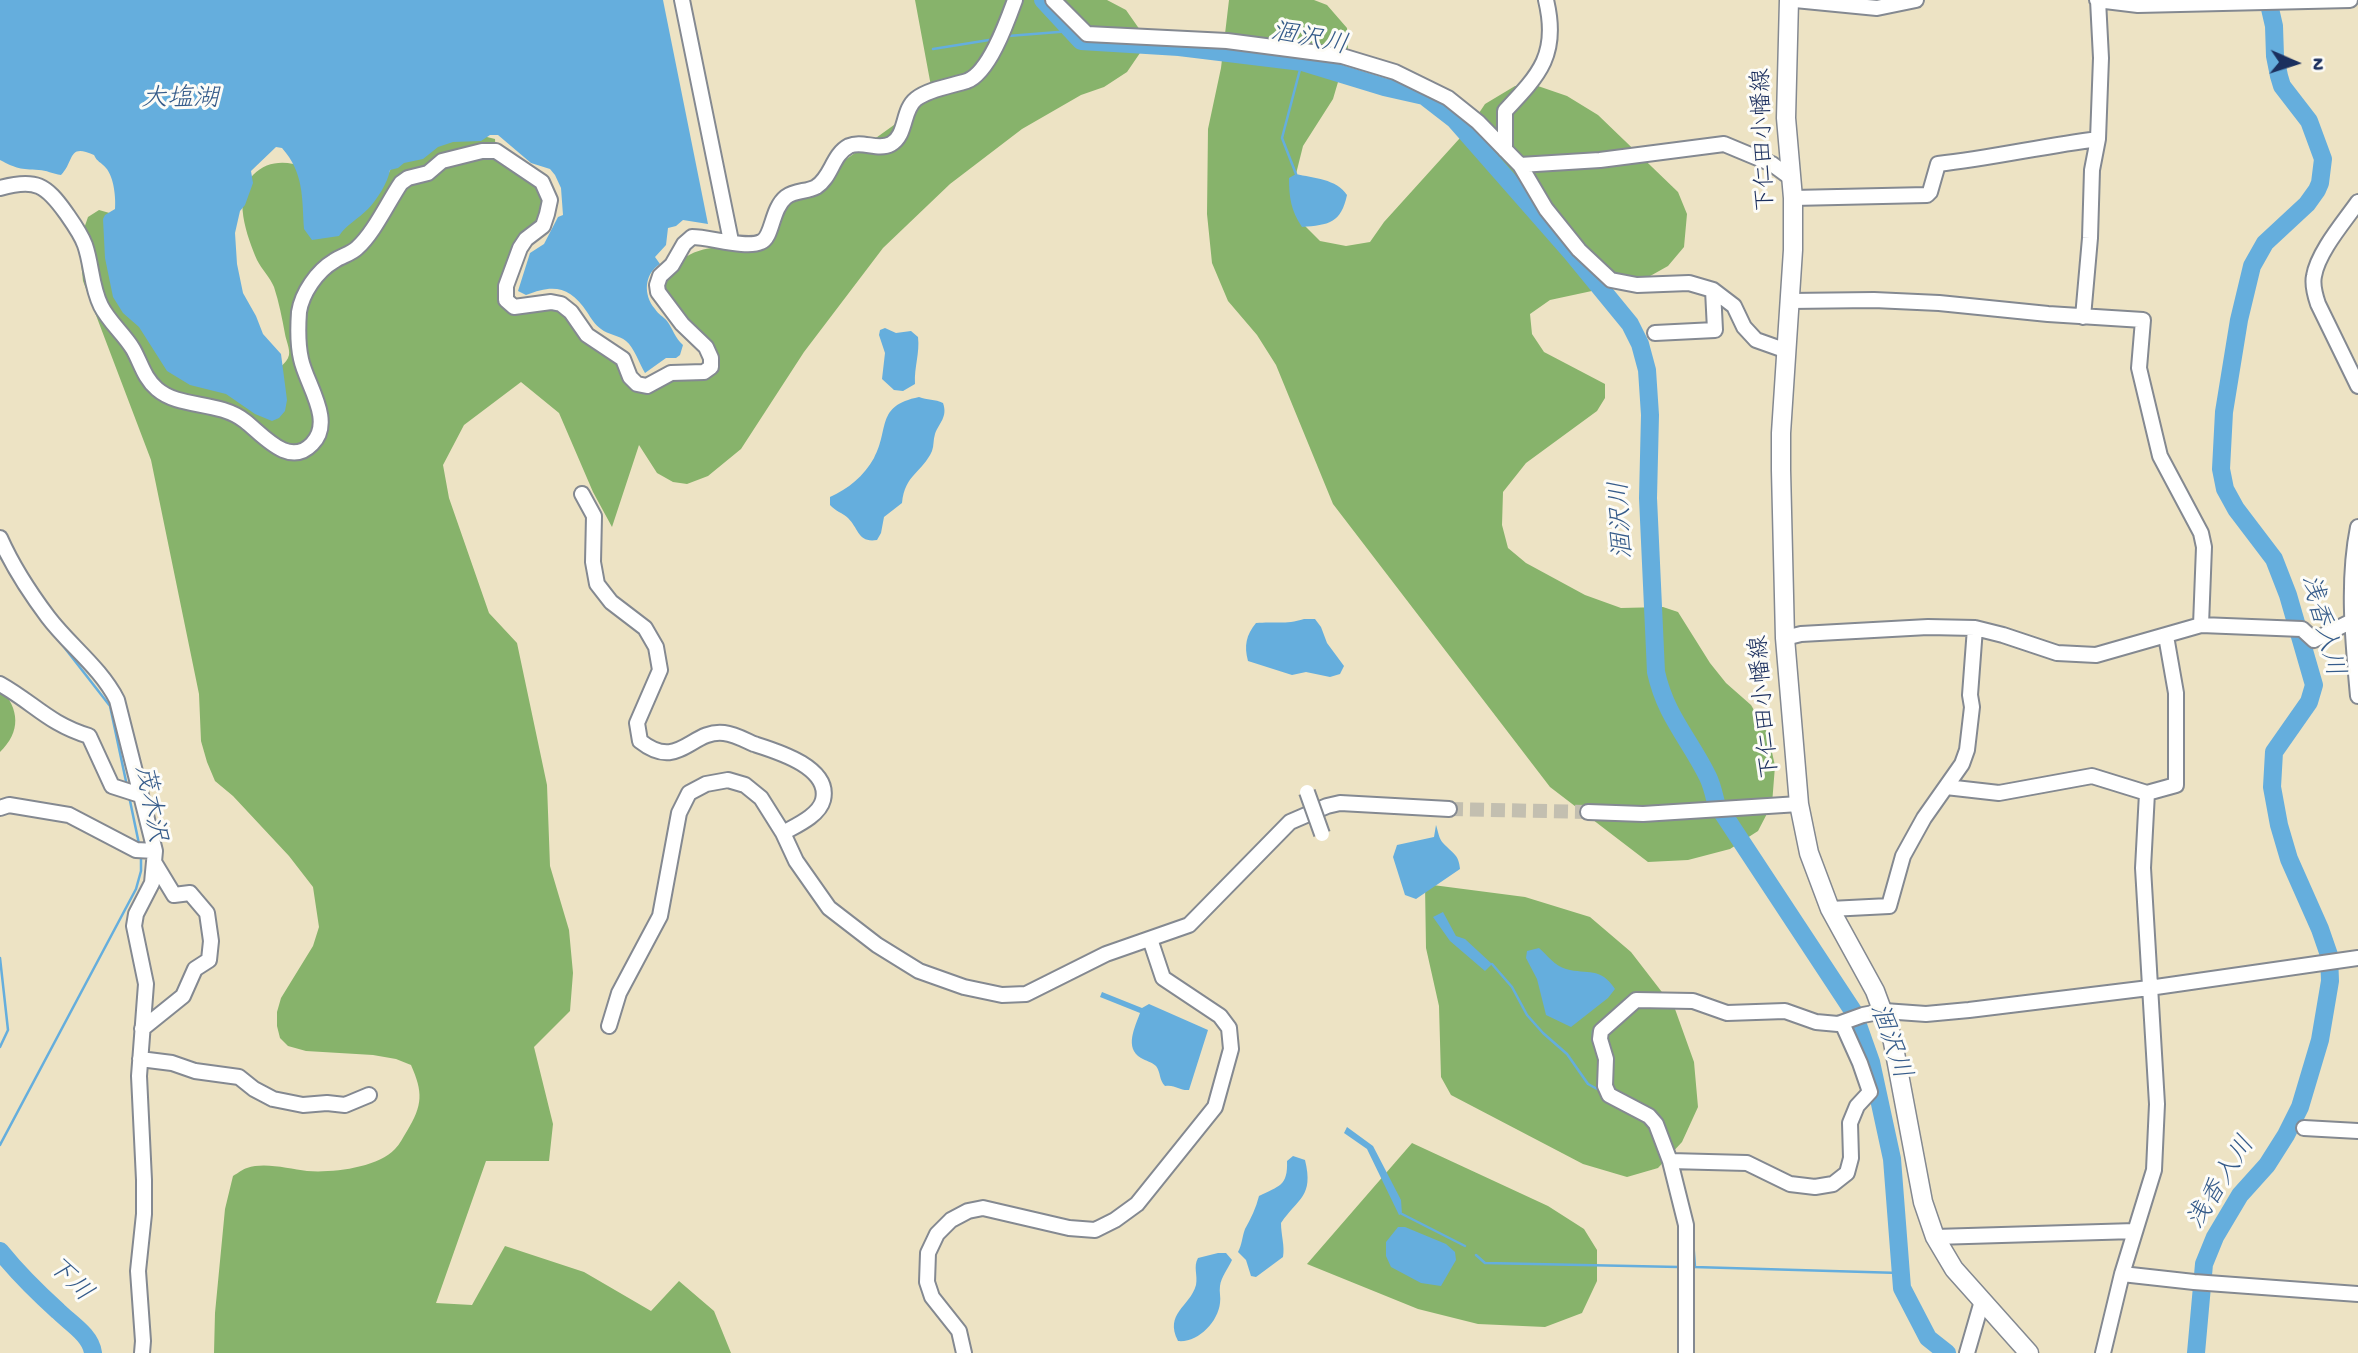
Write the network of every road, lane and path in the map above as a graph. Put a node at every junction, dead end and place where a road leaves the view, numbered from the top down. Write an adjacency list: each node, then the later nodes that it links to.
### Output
1 (682, 0): 17 (street)
2 (1015, 0): 17 (street)
3 (1053, 0): 11 (street)
4 (1546, 0): 11 (street)
5 (1789, 0): 13 (main road, 下仁田小幡線)
6 (1795, 0): 7 (street)
7 (1916, 0)
8 (2098, 0): 9 (street); 10 (street)
9 (2350, 0)
10 (2098, 139): 15 (street); 20 (street)
11 (1505, 150): 12 (street)
12 (1520, 165): 13 (street); 18 (street)
13 (1791, 178): 15 (main road, 下仁田小幡線)
14 (0, 188): 17 (street)
15 (1793, 198): 19 (main road, 下仁田小幡線)
16 (2358, 202): 23 (street)
17 (731, 241)
18 (1713, 290): 21 (street); 22 (street)
19 (1790, 301): 20 (street); 22 (main road, 下仁田小幡線)
20 (2083, 317): 28 (street)
21 (1655, 333)
22 (1787, 351): 31 (main road, 下仁田小幡線)
23 (2358, 386)
24 (582, 494): 42 (street)
25 (2357, 537): 27 (street)
26 (0, 538): 37 (street)
27 (2356, 619): 28 (street); 33 (street)
28 (2202, 625): 30 (street)
29 (1975, 628): 30 (street); 31 (street); 34 (street)
30 (2166, 636): 36 (street)
31 (1786, 638): 38 (main road, 下仁田小幡線)
32 (0, 684): 37 (street)
33 (2358, 696)
34 (1946, 787): 36 (street); 45 (street)
35 (1307, 792): 43 (street, bridge)
36 (2147, 793): 48 (street)
37 (140, 795): 44 (street)
38 (1800, 804): 41 (street); 45 (main road, 下仁田小幡線)
39 (0, 808): 44 (street)
40 (1449, 809): 46 (street)
41 (1588, 812)
42 (783, 833): 46 (street); 51 (street)
43 (1322, 834)
44 (155, 856): 52 (street); 52 (street)
45 (1830, 909): 49 (main road, 下仁田小幡線)
46 (1150, 939): 64 (street)
47 (2358, 958): 48 (street)
48 (2149, 988): 49 (street); 58 (street)
49 (1884, 1012): 50 (street); 59 (main road, 下仁田小幡線)
50 (1845, 1021): 57 (street); 57 (street)
51 (609, 1026)
52 (142, 1030): 53 (street)
53 (140, 1059): 54 (street); 63 (street)
54 (369, 1095)
55 (2304, 1128): 56 (street)
56 (2358, 1131)
57 (1670, 1161): 65 (street)
58 (2135, 1231): 59 (street); 60 (street)
59 (1935, 1237): 62 (main road, 下仁田小幡線)
60 (2122, 1274): 61 (street); 68 (street)
61 (2358, 1294)
62 (1982, 1301): 66 (street); 67 (main road, 下仁田小幡線)
63 (142, 1353)
64 (964, 1353)
65 (1686, 1353)
66 (1968, 1353)
67 (2029, 1353)
68 (2104, 1353)

